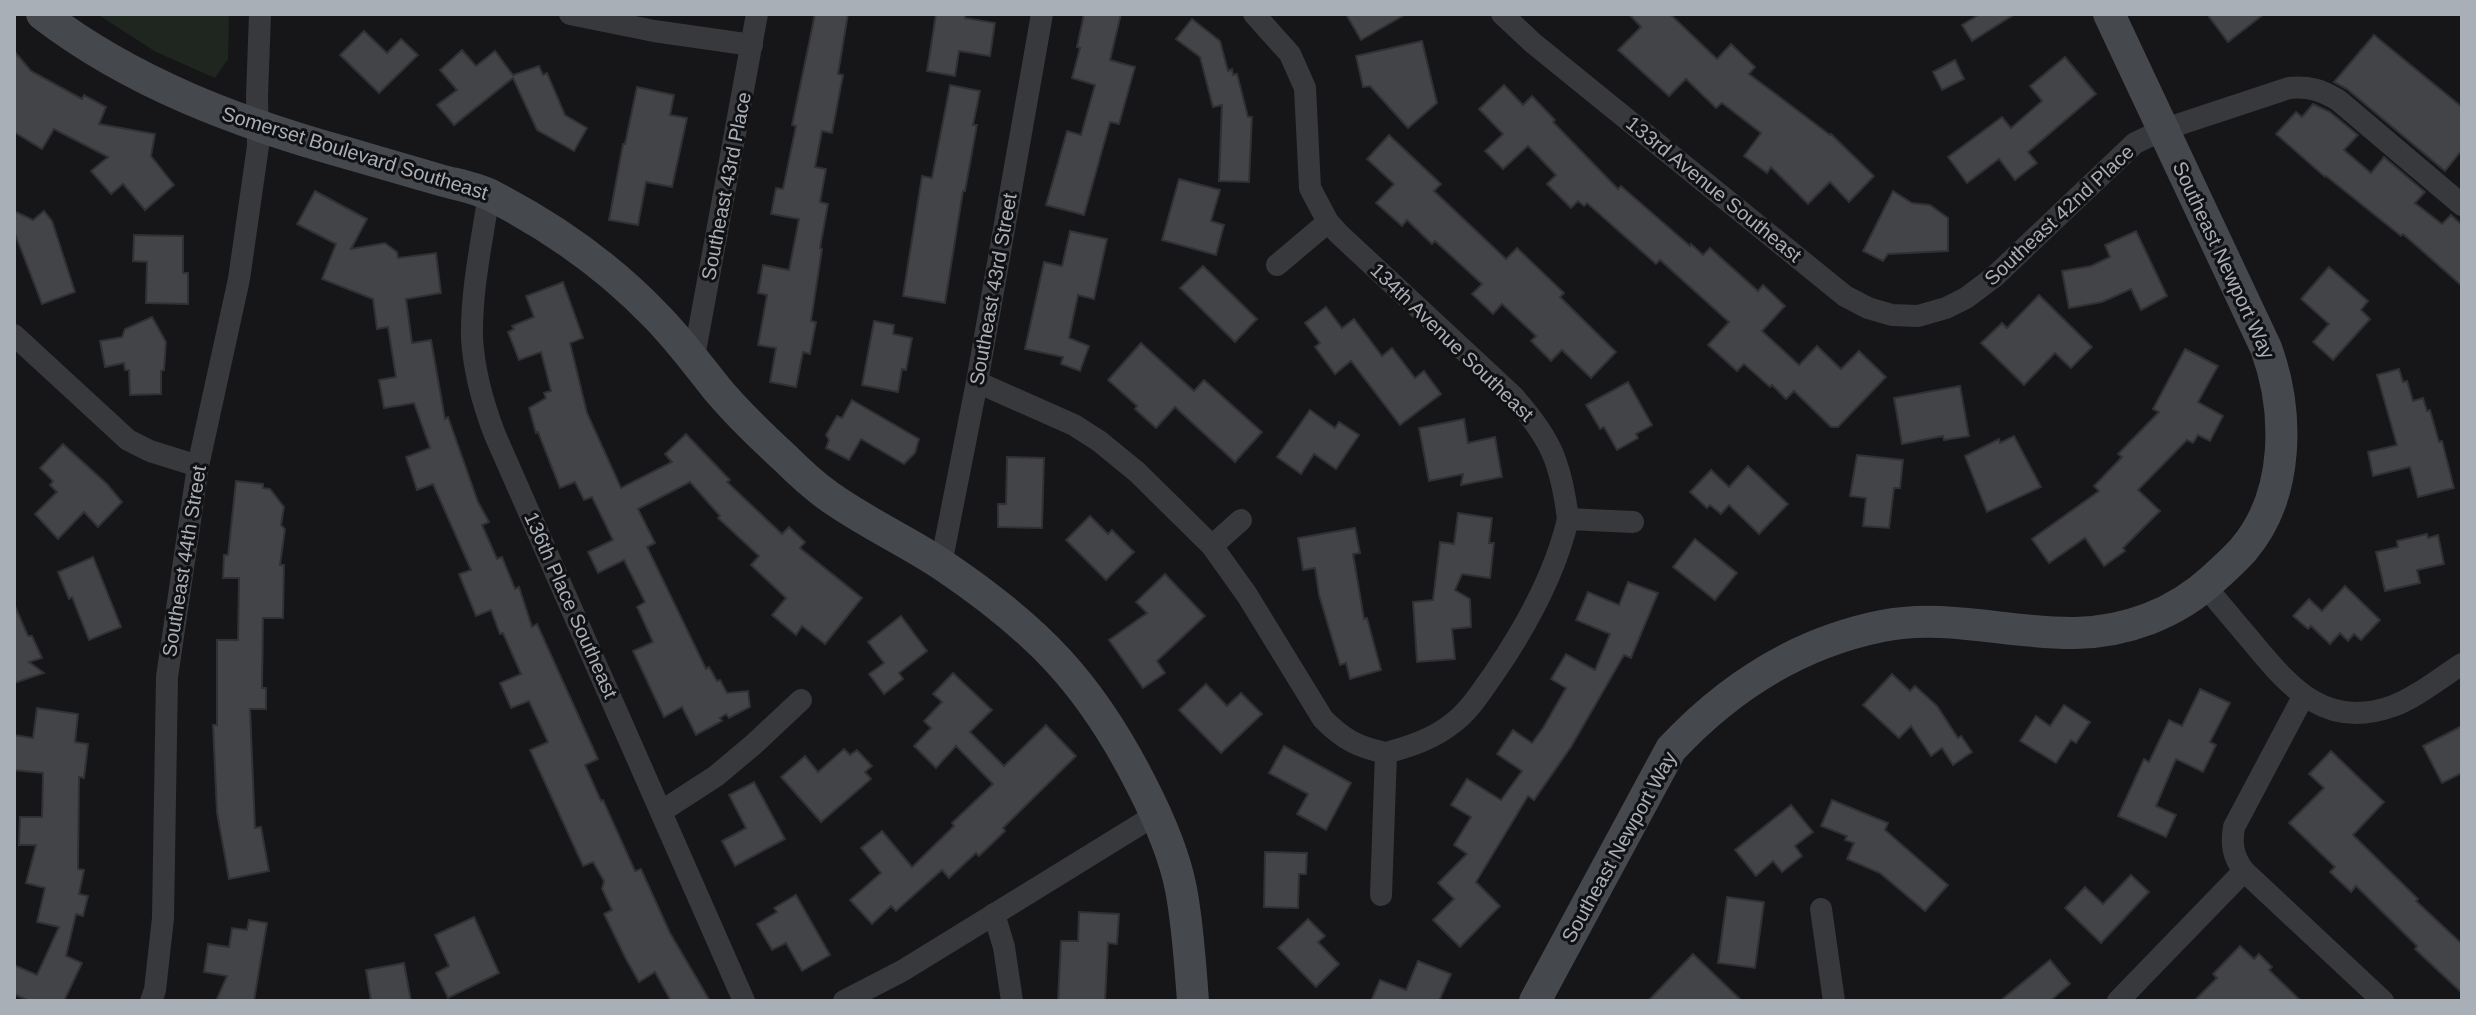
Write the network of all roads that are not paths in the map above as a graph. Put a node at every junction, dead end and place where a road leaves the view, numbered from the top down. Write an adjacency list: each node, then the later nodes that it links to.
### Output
1 (42, 14): 10 (street, Somerset Boulevard Southeast)
2 (260, 14): 10 (street, Southeast 44th Street)
3 (570, 14): 9 (street)
4 (757, 14): 9 (street, Southeast 43rd Place)
5 (1042, 14): 19 (street, Southeast 43rd Street)
6 (1254, 14): 14 (street, 134th Avenue Southeast)
7 (1502, 14): 16 (street, 133rd Avenue Southeast)
8 (2109, 14): 11 (street, Southeast Newport Way)
9 (752, 45): 18 (street, Southeast 43rd Place)
10 (257, 125): 12 (street, Somerset Boulevard Southeast); 20 (street, Southeast 44th Street)
11 (2165, 129): 13 (street, Southeast 42nd Place); 16 (street, Southeast 42nd Place); 26 (street, Southeast Newport Way)
12 (489, 194): 18 (street, Somerset Boulevard Southeast); 31 (street, 136th Place Southeast)
13 (2462, 205)
14 (1328, 222): 15 (street); 21 (street, 134th Avenue Southeast)
15 (1277, 265)
16 (1946, 308)
17 (14, 335): 20 (street)
18 (694, 357): 25 (street, Somerset Boulevard Southeast)
19 (977, 382): 24 (street); 25 (street, Southeast 43rd Street)
20 (198, 466): 37 (street, Southeast 44th Street)
21 (1568, 519): 23 (street); 30 (street)
22 (1241, 520): 24 (street)
23 (1633, 522)
24 (1212, 546): 30 (street)
25 (941, 564): 32 (street, Somerset Boulevard Southeast)
26 (2205, 586): 28 (street); 42 (street, Southeast Newport Way)
27 (2462, 664): 28 (street)
28 (2303, 697): 33 (street)
29 (801, 700): 31 (street)
30 (1386, 753): 34 (street)
31 (662, 811): 38 (street, 136th Place Southeast)
32 (1157, 814): 36 (street); 41 (street, Somerset Boulevard Southeast)
33 (2244, 871): 44 (street); 45 (street)
34 (1381, 895)
35 (1821, 909): 43 (street)
36 (994, 914): 39 (street); 40 (street)
37 (151, 1001)
38 (744, 1001)
39 (844, 1001)
40 (1012, 1001)
41 (1193, 1001)
42 (1535, 1001)
43 (1834, 1001)
44 (2118, 1001)
45 (2383, 1001)

